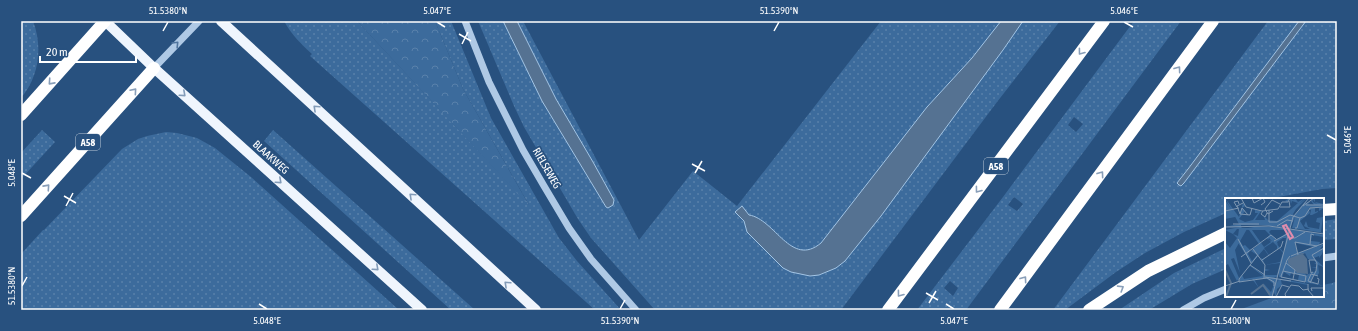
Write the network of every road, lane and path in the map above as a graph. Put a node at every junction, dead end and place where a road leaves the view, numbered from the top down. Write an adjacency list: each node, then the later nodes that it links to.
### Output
1 (105, 21): 7 (main road, BLAAKWEG); 8 (highway, one-way to 8)
2 (199, 21): 7 (street, one-way to 2)
3 (221, 21): 17 (main road, one-way to 3)
4 (465, 21): 18 (street, RIELSEWEG)
5 (1104, 21): 19 (highway, A58, one-way to 19)
6 (1213, 21): 20 (highway, one-way to 6)
7 (154, 68): 11 (highway, A58, one-way to 7); 16 (main road, BLAAKWEG, one-way to 16)
8 (21, 116)
9 (1337, 209): 10 (highway)
10 (1324, 210)
11 (21, 216)
12 (1225, 233): 21 (highway, one-way to 12)
13 (1337, 256): 14 (street)
14 (1324, 258)
15 (1225, 289): 22 (street)
16 (422, 310)
17 (536, 310)
18 (636, 310)
19 (888, 310)
20 (1000, 310)
21 (1089, 310)
22 (1183, 310)

